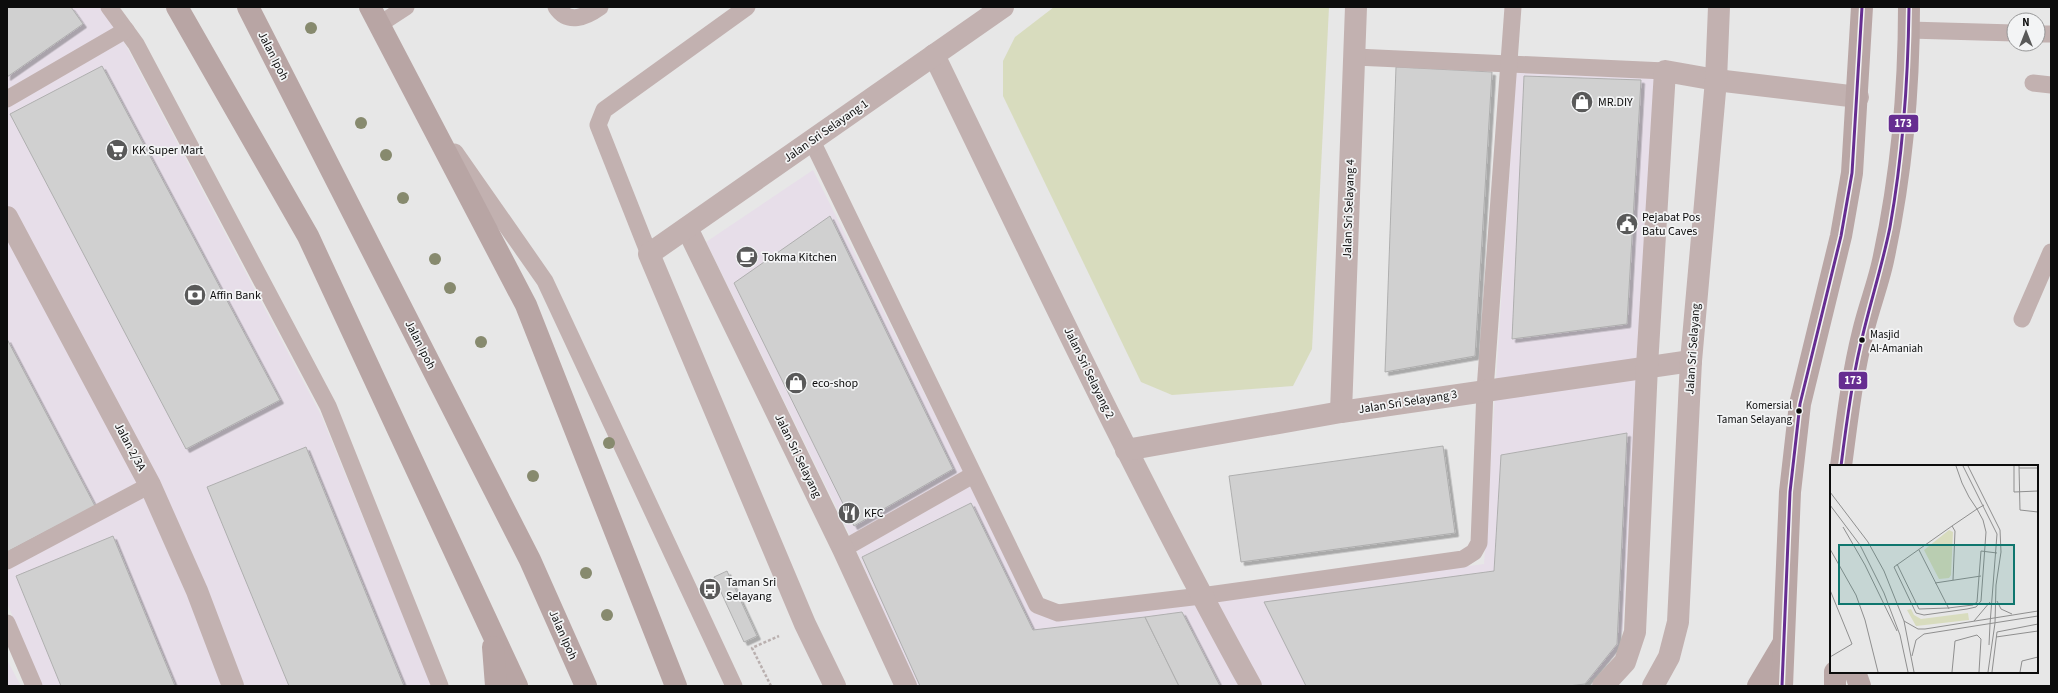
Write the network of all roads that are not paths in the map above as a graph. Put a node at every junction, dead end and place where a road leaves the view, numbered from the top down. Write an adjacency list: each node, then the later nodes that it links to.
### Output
1 (109, 7): 15 (lane)
2 (177, 7): 46 (highway)
3 (248, 7): 55 (highway, Jalan Ipoh)
4 (406, 7): 14 (lane)
5 (556, 7): 6 (lane)
6 (600, 7)
7 (747, 7): 32 (lane)
8 (1356, 7): 19 (street, Jalan Sri Selayang 4)
9 (1513, 7): 20 (lane)
10 (1719, 7): 22 (street, Jalan Sri Selayang)
11 (1862, 7): 25 (main road)
12 (1909, 7): 16 (main road)
13 (999, 8): 18 (street, Jalan Sri Selayang 1)
14 (375, 16): 27 (highway)
15 (126, 30): 26 (lane); 52 (lane)
16 (1909, 30): 17 (lane); 39 (main road)
17 (2006, 33)
18 (934, 56): 28 (street, Jalan Sri Selayang 1); 38 (street, Jalan Sri Selayang 2)
19 (1354, 57): 20 (lane); 37 (street, Jalan Sri Selayang 4)
20 (1510, 64): 21 (lane); 36 (lane)
21 (1665, 71): 22 (street); 35 (street)
22 (1716, 80): 25 (street); 34 (street, Jalan Sri Selayang)
23 (2033, 83): 24 (lane)
24 (2051, 85)
25 (1858, 97): 47 (main road)
26 (7, 99)
27 (419, 99): 56 (highway); 57 (lane)
28 (812, 141): 30 (street, Jalan Sri Selayang 1); 40 (lane)
29 (7, 217): 41 (street, Jalan 2/3A)
30 (687, 228): 32 (street, Jalan Sri Selayang 1); 42 (street, Jalan Sri Selayang)
31 (2051, 252): 33 (lane)
32 (649, 254): 58 (street)
33 (2022, 319)
34 (1691, 361): 35 (street, Jalan Sri Selayang 3); 62 (street, Jalan Sri Selayang)
35 (1647, 366): 36 (street, Jalan Sri Selayang 3); 61 (street)
36 (1485, 390): 37 (street, Jalan Sri Selayang 3); 44 (lane)
37 (1341, 412): 38 (street, Jalan Sri Selayang 3)
38 (1126, 450): 44 (street, Jalan Sri Selayang 2)
39 (1841, 465)
40 (973, 475): 42 (lane); 44 (lane)
41 (150, 485): 43 (lane); 51 (street, Jalan 2/3A)
42 (843, 549): 59 (street, Jalan Sri Selayang)
43 (7, 561)
44 (1201, 596): 60 (street, Jalan Sri Selayang 2)
45 (7, 623): 50 (lane)
46 (489, 624): 53 (highway); 54 (highway)
47 (1785, 642): 63 (main road); 64 (main road)
48 (1835, 673): 65 (main road)
49 (1855, 673): 66 (main road)
50 (34, 686)
51 (233, 686)
52 (440, 686)
53 (496, 686)
54 (517, 686)
55 (586, 686)
56 (676, 686)
57 (734, 686)
58 (835, 686)
59 (906, 686)
60 (1251, 686)
61 (1603, 686)
62 (1653, 686)
63 (1758, 686)
64 (1782, 686)
65 (1835, 686)
66 (1860, 686)

